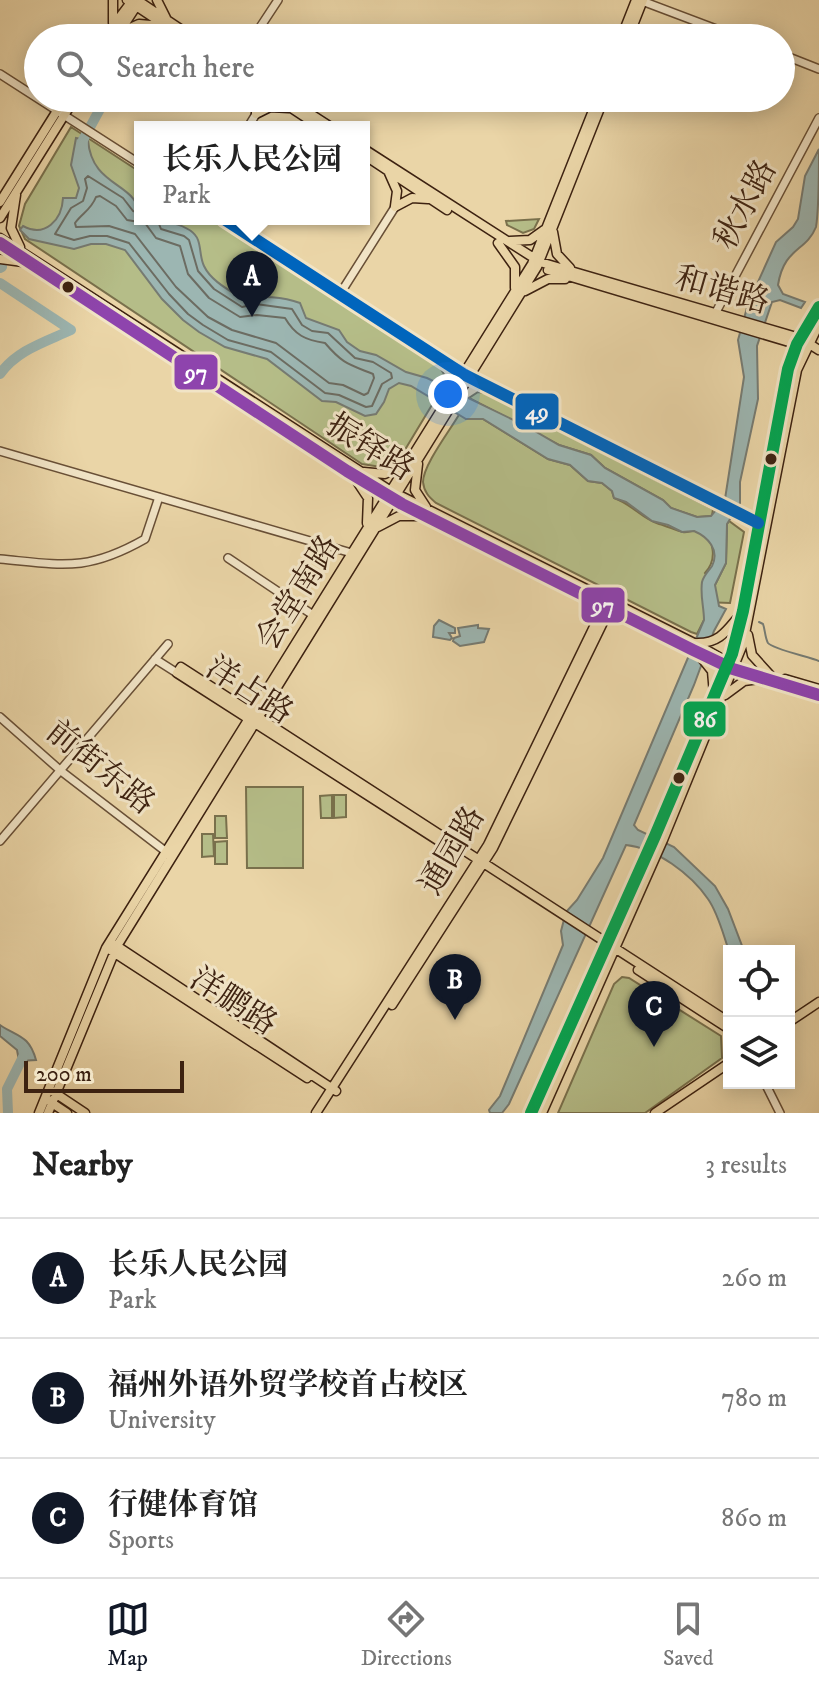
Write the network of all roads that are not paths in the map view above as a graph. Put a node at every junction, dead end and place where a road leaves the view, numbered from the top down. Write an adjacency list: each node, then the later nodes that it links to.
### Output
1 (113, 0): 6 (main road)
2 (157, 0): 9 (main road)
3 (278, 0): 10 (street)
4 (641, 0): 11 (main road); 12 (main road); 13 (street)
5 (135, 2): 7 (main road); 9 (main road)
6 (115, 24)
7 (121, 24)
8 (139, 24): 9 (main road)
9 (168, 24)
10 (262, 24)
11 (628, 24)
12 (633, 24)
13 (704, 24)
14 (795, 60): 15 (street)
15 (819, 69)
16 (0, 74): 17 (street)
17 (24, 89)
18 (61, 112): 27 (street); 29 (main road)
19 (260, 112): 22 (main road)
20 (593, 112): 36 (main road, 会堂南路)
21 (598, 112): 36 (main road, 会堂南路)
22 (256, 114): 24 (street)
23 (819, 118): 46 (street, 秋水路)
24 (252, 121)
25 (370, 153): 38 (main road, 和谐路)
26 (370, 159): 28 (main road, 和谐路)
27 (134, 160)
28 (388, 171): 31 (main road, 和谐路); 33 (main road)
29 (14, 187): 30 (main road); 32 (main road); 34 (main road); 40 (main road)
30 (0, 193)
31 (433, 200): 33 (main road); 38 (main road, 和谐路)
32 (0, 202)
33 (395, 207): 43 (street)
34 (0, 218)
35 (233, 225): 43 (street)
36 (551, 226): 38 (main road); 41 (main road, 会堂南路); 42 (main road)
37 (0, 240): 40 (main road, 振铎路)
38 (500, 241): 41 (main road, 和谐路); 44 (main road)
39 (0, 259): 40 (main road)
40 (29, 259): 54 (main road, 振铎路)
41 (536, 263): 42 (main road, 和谐路); 44 (main road, 会堂南路)
42 (582, 278): 44 (main road); 46 (main road, 和谐路); 48 (main road, 和谐路)
43 (340, 294): 51 (street)
44 (516, 295): 51 (main road, 会堂南路)
45 (819, 307): 49 (main road)
46 (715, 314): 48 (main road, 和谐路)
47 (819, 324): 49 (main road)
48 (741, 325): 49 (main road, 和谐路)
49 (801, 342): 50 (main road, 和谐路); 58 (main road); 66 (main road)
50 (819, 350)
51 (466, 376): 53 (main road, 会堂南路); 58 (street)
52 (0, 451): 56 (street)
53 (418, 453): 54 (main road); 55 (main road, 会堂南路); 57 (main road)
54 (350, 469): 55 (main road, 振铎路); 59 (main road)
55 (392, 495): 57 (main road, 振铎路); 59 (main road, 会堂南路)
56 (159, 497): 60 (street); 62 (street)
57 (431, 516): 59 (main road); 63 (main road, 振铎路)
58 (758, 523): 64 (main road)
59 (369, 533): 60 (main road, 会堂南路)
60 (356, 554): 65 (main road, 会堂南路)
61 (228, 558): 65 (street)
62 (0, 559)
63 (609, 604): 68 (main road, 振铎路); 80 (main road, 通园路)
64 (743, 611): 68 (main road); 70 (main road)
65 (317, 617): 76 (main road, 会堂南路)
66 (749, 624): 70 (main road); 72 (main road)
67 (168, 644): 69 (street)
68 (695, 647): 70 (main road, 振铎路); 74 (main road)
69 (155, 659): 71 (street); 77 (street)
70 (731, 665): 72 (main road, 振铎路); 74 (main road)
71 (177, 673): 76 (main road, 洋占路)
72 (767, 677): 73 (main road, 振铎路); 74 (main road)
73 (819, 692)
74 (718, 698): 82 (main road)
75 (0, 717): 77 (street, 前街东路)
76 (253, 718): 79 (main road, 会堂南路); 80 (main road, 洋占路)
77 (61, 771): 78 (street); 79 (street, 前街东路)
78 (0, 841)
79 (168, 854): 81 (main road, 会堂南路)
80 (480, 864): 82 (main road, 洋占路); 89 (main road, 通园路)
81 (112, 947): 89 (main road, 洋鹏路); 90 (main road, 会堂南路)
82 (610, 949): 84 (main road, 洋占路); 86 (main road, 洋占路); 97 (main road); 98 (main road)
83 (819, 1002): 85 (main road)
84 (723, 1018)
85 (795, 1018)
86 (723, 1025)
87 (723, 1067): 99 (main road)
88 (768, 1089): 100 (street)
89 (333, 1092): 95 (main road, 通园路); 96 (main road, 通园路)
90 (50, 1096): 91 (main road, 会堂南路); 92 (main road, 会堂南路); 93 (main road); 94 (main road)
91 (39, 1113)
92 (48, 1113)
93 (67, 1113)
94 (85, 1113)
95 (316, 1113)
96 (322, 1113)
97 (531, 1113)
98 (542, 1113)
99 (655, 1113)
100 (780, 1113)

